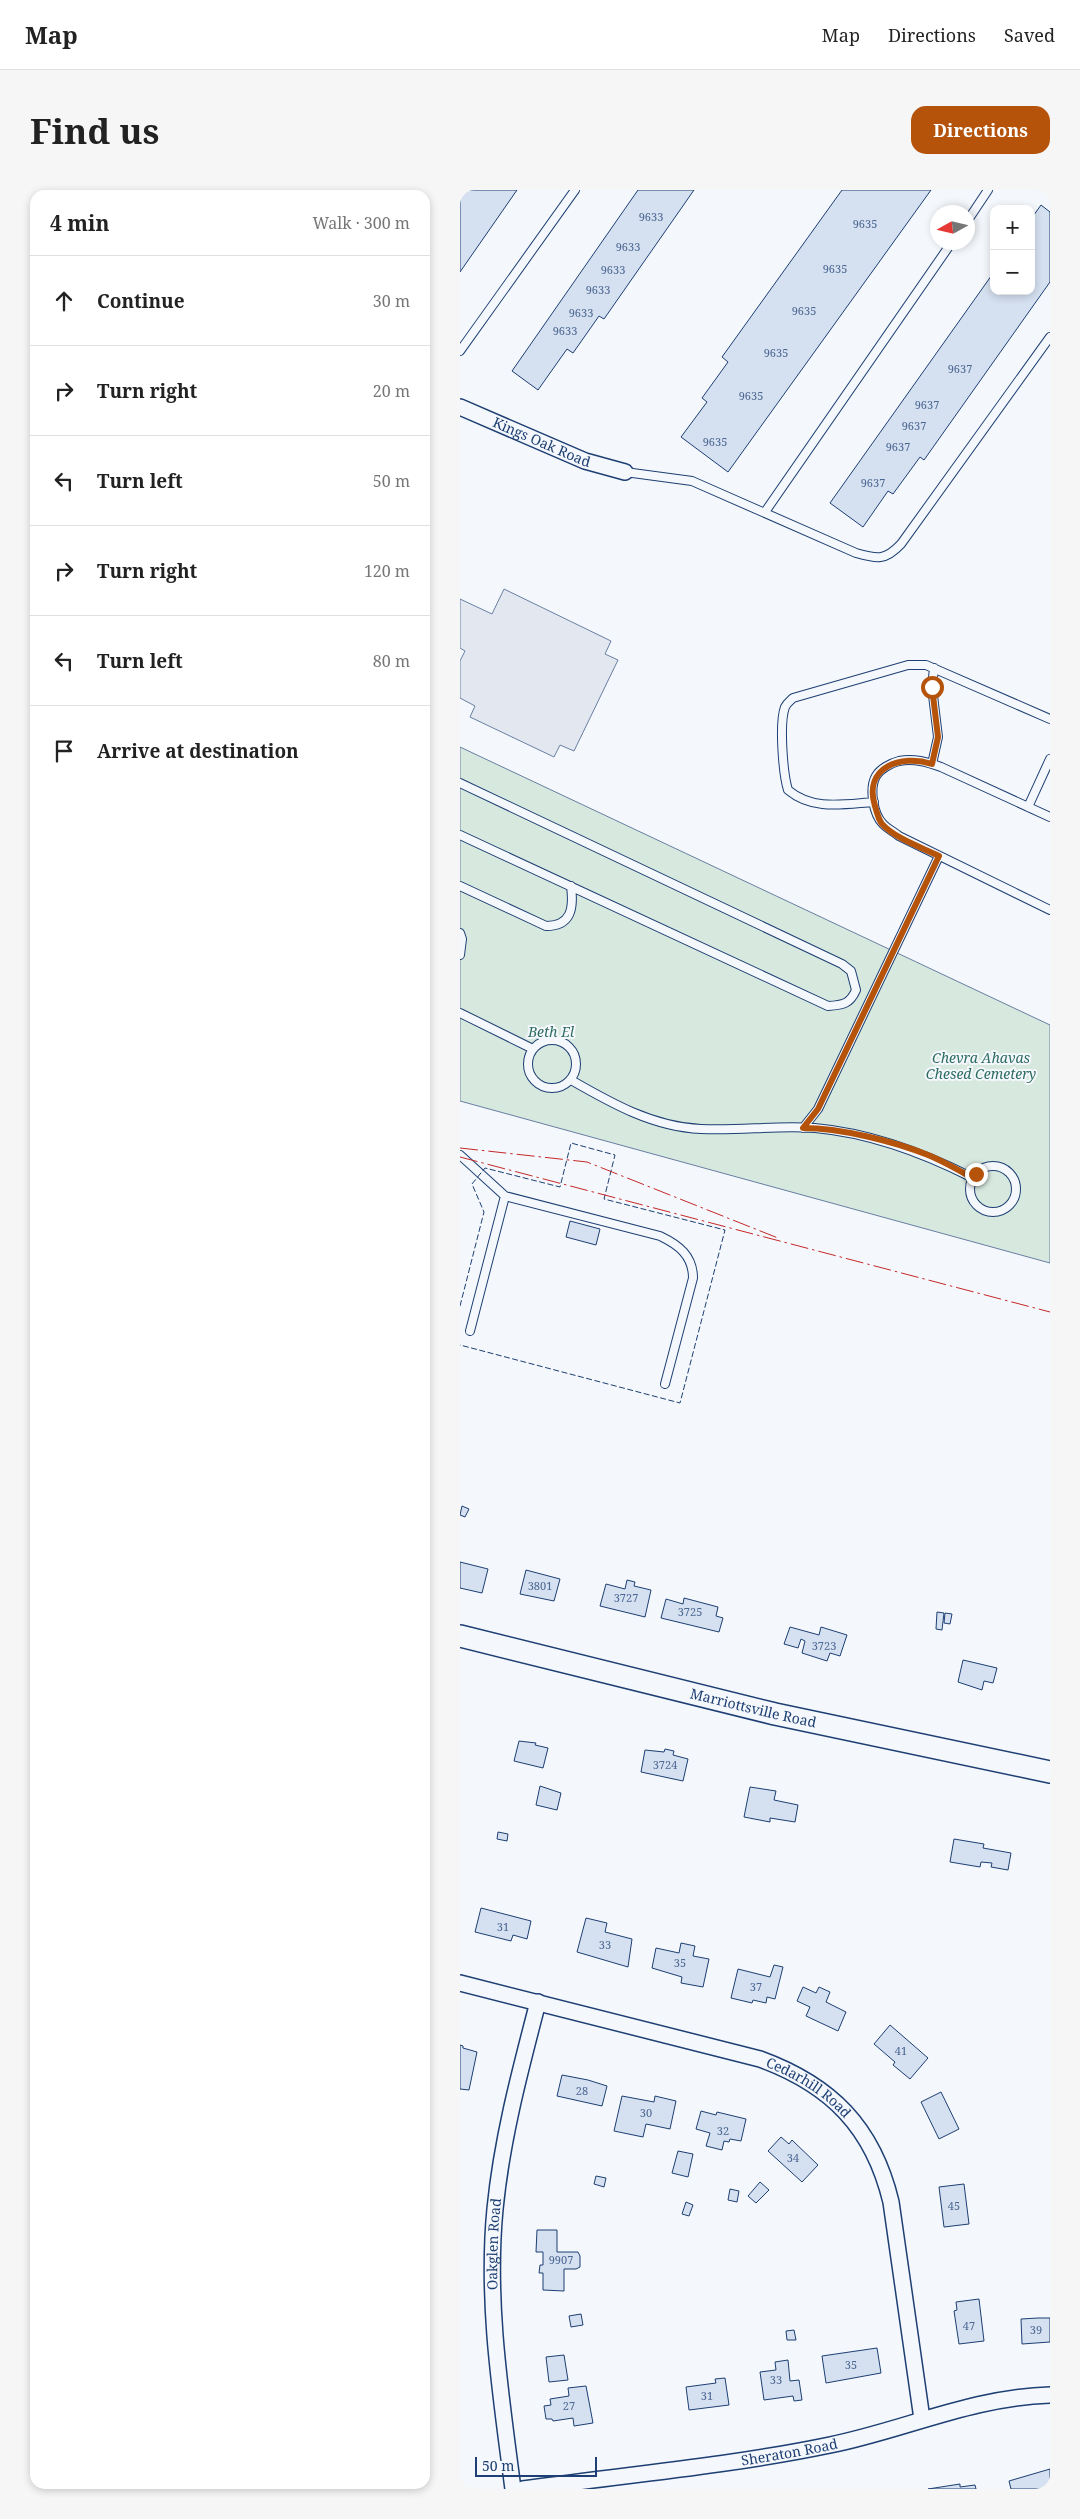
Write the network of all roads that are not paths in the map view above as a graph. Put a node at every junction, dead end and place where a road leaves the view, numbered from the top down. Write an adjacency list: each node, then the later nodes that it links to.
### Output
1 (575, 190): 6 (lane)
2 (988, 190): 3 (lane)
3 (975, 210)
4 (946, 250): 9 (lane)
5 (1050, 337): 9 (lane)
6 (460, 352)
7 (460, 407): 8 (street, Kings Oak Road)
8 (625, 472): 9 (lane)
9 (765, 512)
10 (934, 668): 11 (lane); 13 (lane); 15 (lane)
11 (1050, 719)
12 (1050, 759): 16 (lane)
13 (932, 764): 15 (lane); 16 (lane)
14 (460, 783): 25 (lane)
15 (874, 802): 19 (lane)
16 (1028, 807): 17 (lane)
17 (1050, 817)
18 (460, 835): 21 (lane)
19 (939, 856): 22 (lane); 26 (lane)
20 (460, 886): 21 (lane)
21 (571, 886): 25 (lane)
22 (1050, 910)
23 (460, 933): 24 (lane)
24 (460, 955)
25 (854, 996): 26 (lane)
26 (868, 1003): 30 (lane)
27 (460, 1012): 28 (lane)
28 (533, 1049): 29 (lane); 29 (lane)
29 (571, 1080): 30 (lane)
30 (803, 1128): 32 (lane)
31 (460, 1155): 33 (lane)
32 (973, 1178): 32 (lane)
33 (505, 1196): 34 (lane); 35 (lane)
34 (470, 1331)
35 (665, 1384)
36 (460, 1636): 37 (main road, Marriottsville Road)
37 (1050, 1772)
38 (460, 1983): 39 (street, Cedarhill Road)
39 (538, 2002): 41 (street, Cedarhill Road); 42 (street, Oakglen Road)
40 (1050, 2395): 41 (street, Sheraton Road)
41 (922, 2419): 43 (street, Sheraton Road)
42 (513, 2489)
43 (523, 2489)

